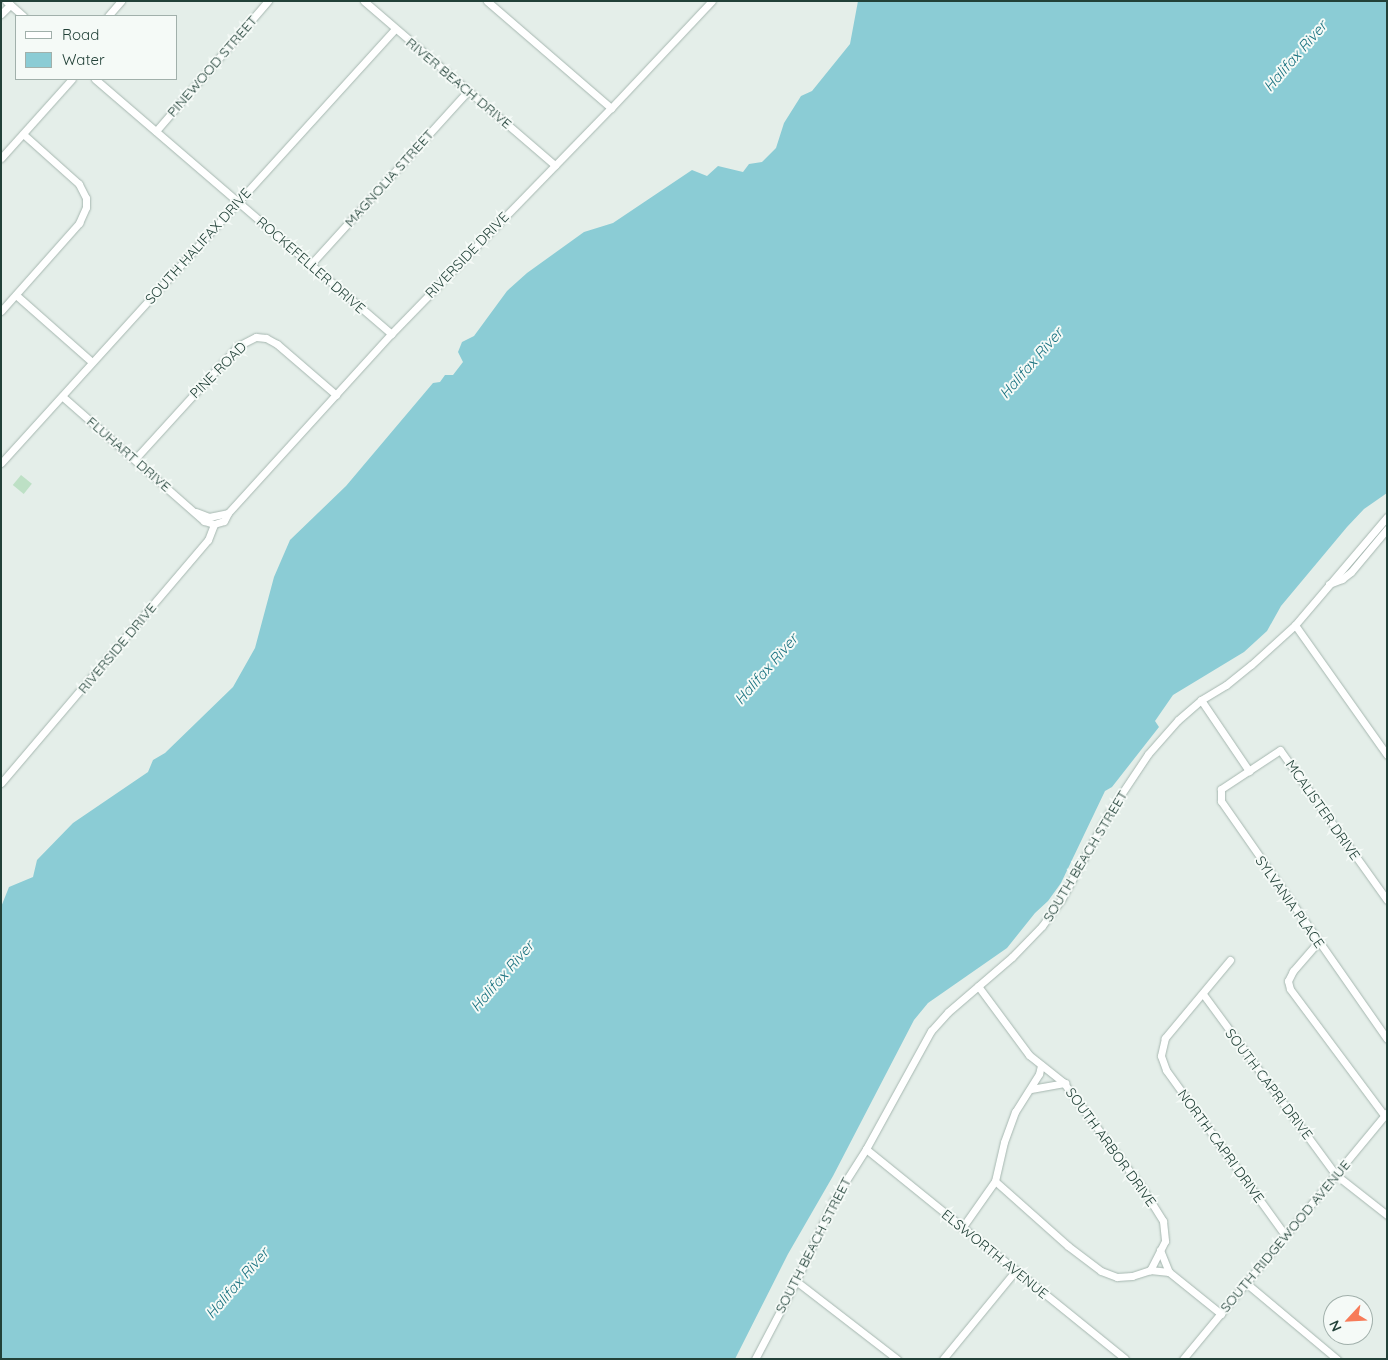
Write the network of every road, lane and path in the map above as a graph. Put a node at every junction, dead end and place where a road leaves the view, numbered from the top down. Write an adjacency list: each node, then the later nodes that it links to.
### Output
1 (121, 1): 9 (street)
2 (268, 1): 15 (street, PINEWOOD STREET)
3 (364, 1): 10 (street, RIVER BEACH DRIVE)
4 (487, 1): 14 (street)
5 (712, 1): 14 (street, RIVERSIDE DRIVE)
6 (8, 3): 7 (street); 8 (street)
7 (1, 14)
8 (22, 15)
9 (109, 15)
10 (395, 29): 13 (street, RIVER BEACH DRIVE); 19 (street, SOUTH HALIFAX DRIVE)
11 (71, 80): 16 (street)
12 (96, 80): 15 (street, ROCKEFELLER DRIVE)
13 (468, 92): 18 (street, RIVER BEACH DRIVE); 20 (street, MAGNOLIA STREET)
14 (611, 108): 18 (street, RIVERSIDE DRIVE)
15 (156, 131): 19 (street, ROCKEFELLER DRIVE)
16 (23, 134): 17 (street); 21 (street)
17 (1, 158)
18 (555, 165): 23 (street, RIVERSIDE DRIVE)
19 (238, 202): 20 (street, ROCKEFELLER DRIVE); 24 (street, SOUTH HALIFAX DRIVE)
20 (311, 264): 23 (street, ROCKEFELLER DRIVE)
21 (16, 295): 22 (street); 24 (street)
22 (1, 312)
23 (392, 334): 25 (street, RIVERSIDE DRIVE)
24 (92, 362): 26 (street, SOUTH HALIFAX DRIVE)
25 (336, 395): 27 (street, PINE ROAD); 30 (street, RIVERSIDE DRIVE)
26 (63, 397): 27 (street, FLUHART DRIVE); 28 (street, SOUTH HALIFAX DRIVE)
27 (135, 459): 29 (street, FLUHART DRIVE)
28 (1, 464)
29 (196, 512): 30 (street); 32 (street, FLUHART DRIVE)
30 (228, 513): 32 (street, RIVERSIDE DRIVE)
31 (1387, 517): 34 (street, SOUTH BEACH STREET)
32 (214, 524): 39 (street, RIVERSIDE DRIVE)
33 (1387, 529): 34 (street)
34 (1329, 584): 35 (street, SOUTH BEACH STREET)
35 (1295, 625): 36 (street, SOUTH BEACH STREET); 37 (street)
36 (1201, 700): 38 (street); 43 (street, SOUTH BEACH STREET)
37 (1387, 755)
38 (1249, 771): 40 (street, MCALISTER DRIVE); 41 (street, SYLVANIA PLACE)
39 (1, 783)
40 (1387, 900)
41 (1319, 941): 45 (street, SYLVANIA PLACE); 49 (street)
42 (1230, 960): 44 (street)
43 (978, 986): 46 (street, SOUTH ARBOR DRIVE); 50 (street, SOUTH BEACH STREET)
44 (1202, 994): 51 (street, SOUTH CAPRI DRIVE); 55 (street, NORTH CAPRI DRIVE)
45 (1387, 1039)
46 (1041, 1065): 47 (street, SOUTH ARBOR DRIVE); 48 (street)
47 (1065, 1083): 48 (street); 56 (street, SOUTH ARBOR DRIVE)
48 (1031, 1089): 52 (street)
49 (1386, 1114): 51 (street, SOUTH RIDGEWOOD AVENUE)
50 (866, 1149): 54 (street, ELSWORTH AVENUE); 60 (street, SOUTH BEACH STREET)
51 (1336, 1174): 53 (street, SOUTH CAPRI DRIVE); 55 (street, SOUTH RIDGEWOOD AVENUE)
52 (994, 1182): 54 (street); 58 (street)
53 (1387, 1215)
54 (962, 1228): 57 (street, ELSWORTH AVENUE)
55 (1285, 1235): 61 (street, SOUTH RIDGEWOOD AVENUE)
56 (1160, 1250): 58 (street, SOUTH ARBOR DRIVE); 59 (street)
57 (1016, 1270): 65 (street); 66 (street, ELSWORTH AVENUE)
58 (1150, 1270): 59 (street)
59 (1169, 1272): 62 (street)
60 (796, 1281): 63 (street, SOUTH BEACH STREET); 64 (street)
61 (1246, 1283): 62 (street, SOUTH RIDGEWOOD AVENUE); 68 (street)
62 (1221, 1314): 67 (street, SOUTH RIDGEWOOD AVENUE)
63 (755, 1359)
64 (897, 1359)
65 (943, 1359)
66 (1126, 1359)
67 (1183, 1359)
68 (1337, 1359)

